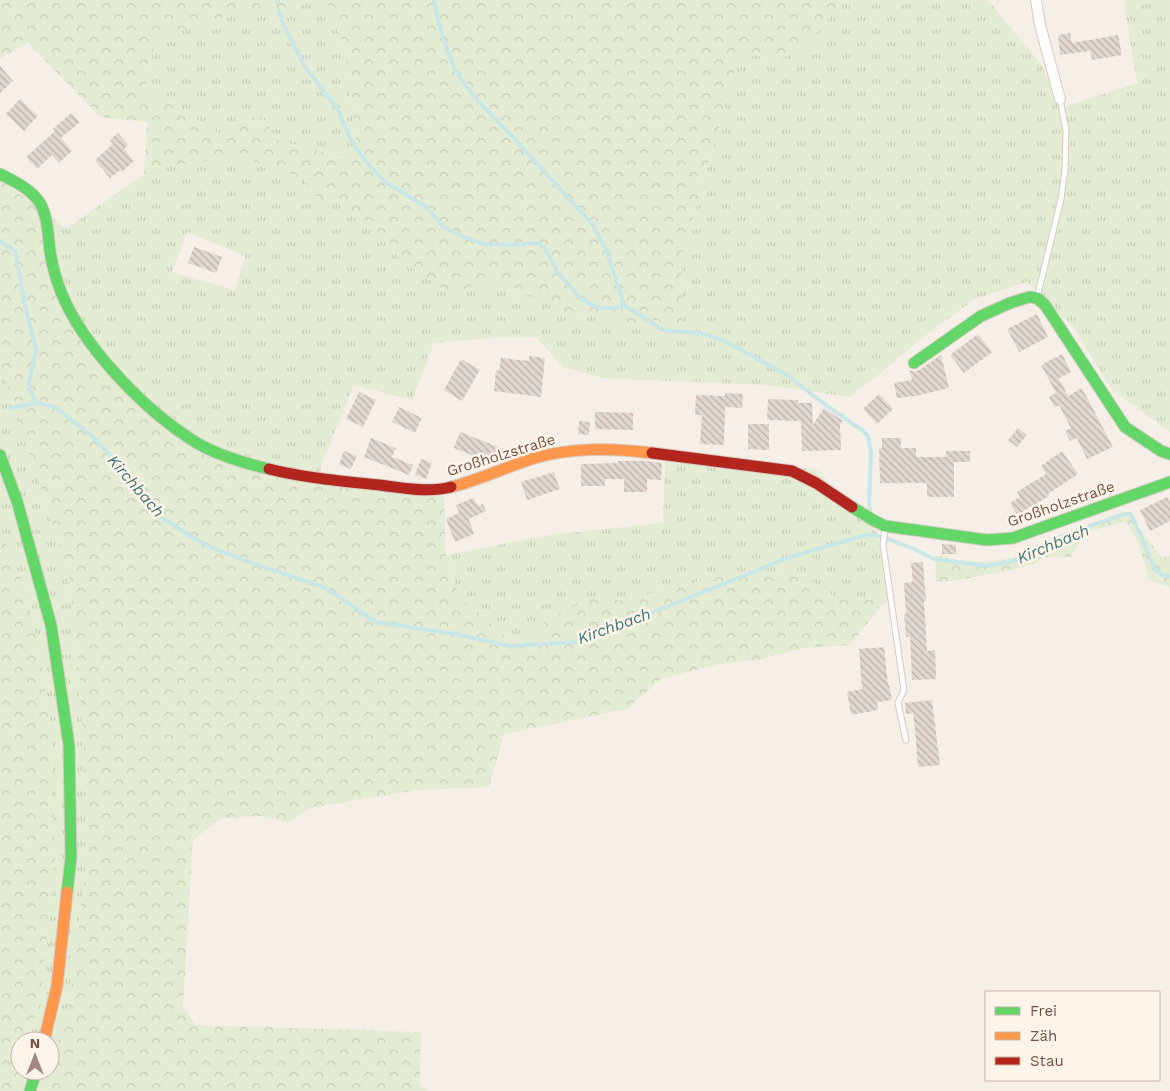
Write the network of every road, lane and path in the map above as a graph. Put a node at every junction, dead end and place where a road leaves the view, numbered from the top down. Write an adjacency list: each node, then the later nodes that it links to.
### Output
1 (1036, 0): 2 (street)
2 (1060, 99): 4 (lane)
3 (0, 174): 9 (main road, Großholzstraße)
4 (1037, 298): 5 (main road); 6 (main road)
5 (914, 363)
6 (1170, 454)
7 (0, 455): 11 (main road)
8 (1170, 482): 9 (main road, Großholzstraße)
9 (885, 526): 10 (lane)
10 (906, 740)
11 (47, 1031)

